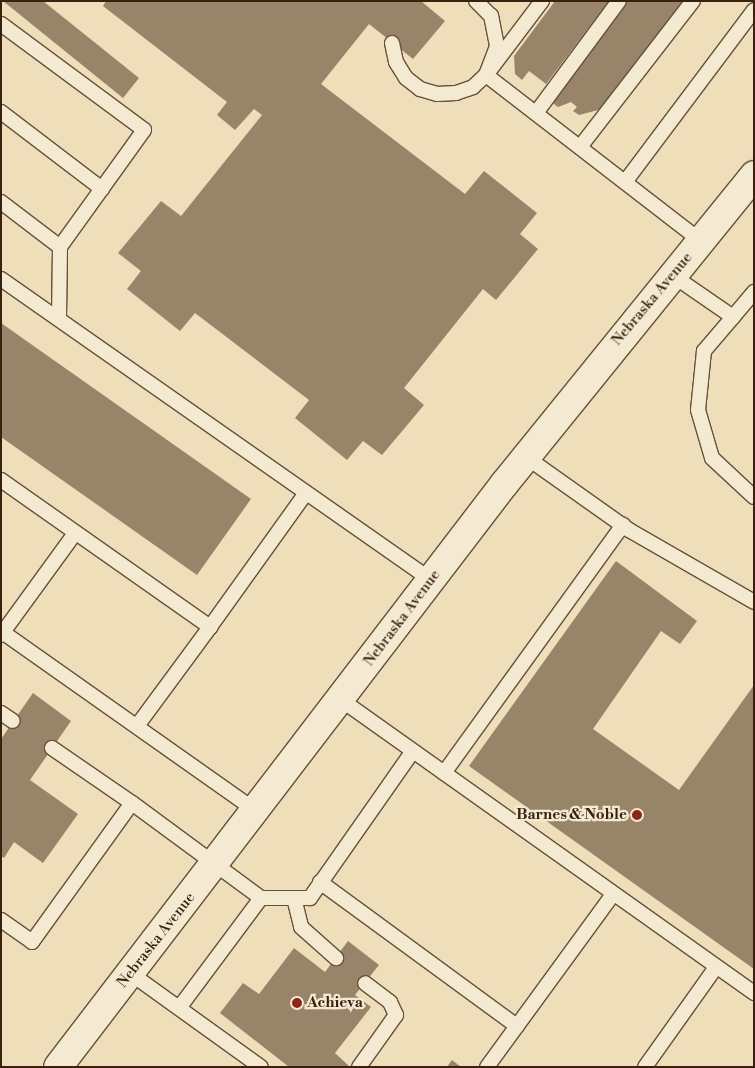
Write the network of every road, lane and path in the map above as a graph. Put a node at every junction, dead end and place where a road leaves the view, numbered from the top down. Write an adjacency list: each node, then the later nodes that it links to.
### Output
1 (476, 1): 8 (lane)
2 (542, 1): 8 (lane)
3 (620, 1): 10 (lane)
4 (693, 1): 11 (lane)
5 (754, 10): 13 (lane)
6 (1, 24): 14 (lane)
7 (392, 43): 8 (lane)
8 (486, 75): 10 (lane)
9 (1, 112): 14 (lane)
10 (536, 113): 11 (lane)
11 (580, 147): 13 (lane)
12 (754, 175): 16 (street, Nebraska Avenue)
13 (625, 182): 16 (lane)
14 (102, 189): 17 (lane)
15 (1, 202): 17 (lane)
16 (701, 240): 18 (street, Nebraska Avenue)
17 (60, 247): 22 (lane)
18 (672, 275): 21 (lane); 23 (street, Nebraska Avenue)
19 (1, 279): 22 (lane)
20 (754, 292): 21 (lane)
21 (733, 317): 26 (lane)
22 (59, 319): 25 (lane)
23 (526, 457): 27 (lane); 29 (street, Nebraska Avenue)
24 (1, 480): 28 (lane)
25 (306, 493): 29 (lane); 31 (lane)
26 (754, 497)
27 (624, 525): 30 (lane); 39 (lane)
28 (75, 533): 31 (lane); 32 (lane)
29 (431, 580): 33 (street, Nebraska Avenue)
30 (754, 602)
31 (210, 627): 36 (lane)
32 (2, 633): 36 (lane)
33 (340, 699): 38 (lane); 41 (street, Nebraska Avenue)
34 (1, 713): 35 (lane)
35 (14, 721)
36 (137, 726): 41 (lane)
37 (52, 748): 40 (lane)
38 (413, 751): 39 (lane); 43 (lane)
39 (444, 773): 44 (lane)
40 (132, 803): 42 (lane); 47 (lane)
41 (255, 810): 42 (street, Nebraska Avenue)
42 (216, 862): 45 (lane); 50 (street, Nebraska Avenue)
43 (320, 882): 46 (lane); 54 (lane)
44 (613, 894): 49 (lane); 54 (lane)
45 (261, 898): 46 (lane); 53 (lane)
46 (294, 898): 48 (lane)
47 (1, 920)
48 (336, 958)
49 (716, 967): 52 (lane); 59 (lane)
50 (130, 972): 53 (lane); 55 (street, Nebraska Avenue)
51 (365, 983): 57 (lane)
52 (754, 993)
53 (179, 1008): 56 (lane)
54 (517, 1026): 58 (lane)
55 (58, 1067)
56 (261, 1067)
57 (359, 1067)
58 (488, 1067)
59 (645, 1067)

